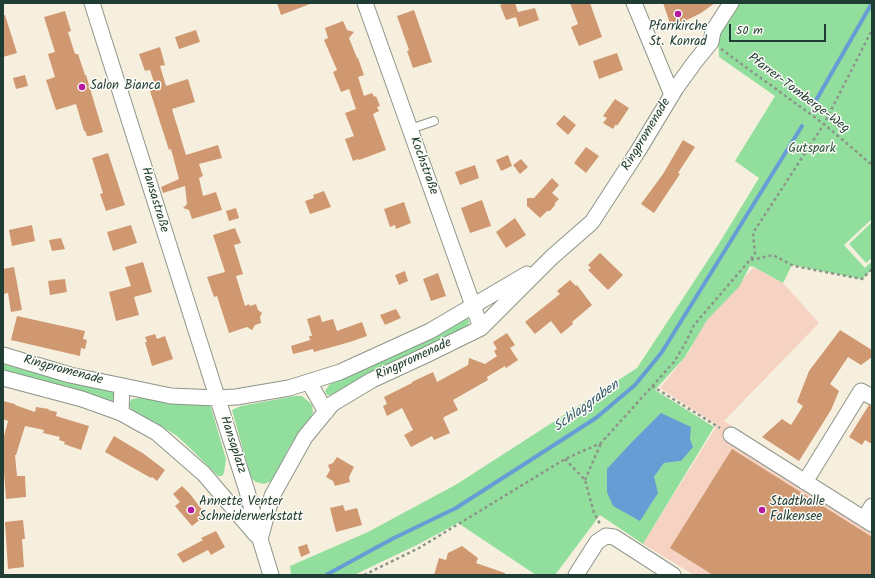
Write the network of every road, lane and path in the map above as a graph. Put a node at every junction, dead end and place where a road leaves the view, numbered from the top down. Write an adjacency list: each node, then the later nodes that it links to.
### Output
1 (92, 3): 23 (street, Hansastraße)
2 (365, 3): 10 (street, Kochstraße)
3 (634, 3): 7 (street)
4 (731, 3): 6 (street, Ringpromenade)
5 (872, 30): 9 (path)
6 (711, 42): 7 (street, Ringpromenade); 9 (path, Pfarrer-Tomberge-Weg)
7 (672, 95): 12 (street, Ringpromenade)
8 (434, 121): 10 (lane)
9 (824, 124): 11 (path, Pfarrer-Tomberge-Weg); 13 (path)
10 (410, 129): 15 (street, Kochstraße)
11 (872, 165)
12 (552, 258): 15 (street, Ringpromenade); 16 (street, Ringpromenade)
13 (750, 260): 14 (path); 21 (path)
14 (872, 269)
15 (473, 305): 16 (street, Kochstraße); 19 (street, Ringpromenade)
16 (482, 328): 24 (street, Ringpromenade)
17 (3, 355): 20 (street, Ringpromenade)
18 (3, 378): 25 (street, Ringpromenade)
19 (309, 382): 23 (street, Ringpromenade); 24 (street)
20 (122, 386): 23 (street, Ringpromenade); 25 (street)
21 (652, 386): 26 (path); 27 (path)
22 (872, 397): 30 (street)
23 (217, 398): 34 (street, Hansaplatz)
24 (326, 412): 34 (street, Ringpromenade)
25 (121, 413): 34 (street, Ringpromenade)
26 (731, 435): 30 (street)
27 (601, 443): 28 (path); 29 (path)
28 (565, 459): 29 (path); 36 (path)
29 (585, 480): 33 (path)
30 (805, 482): 32 (street)
31 (872, 506): 32 (street)
32 (868, 521)
33 (606, 536): 37 (street); 38 (street)
34 (260, 538): 35 (street)
35 (271, 575)
36 (364, 575)
37 (576, 575)
38 (673, 575)

